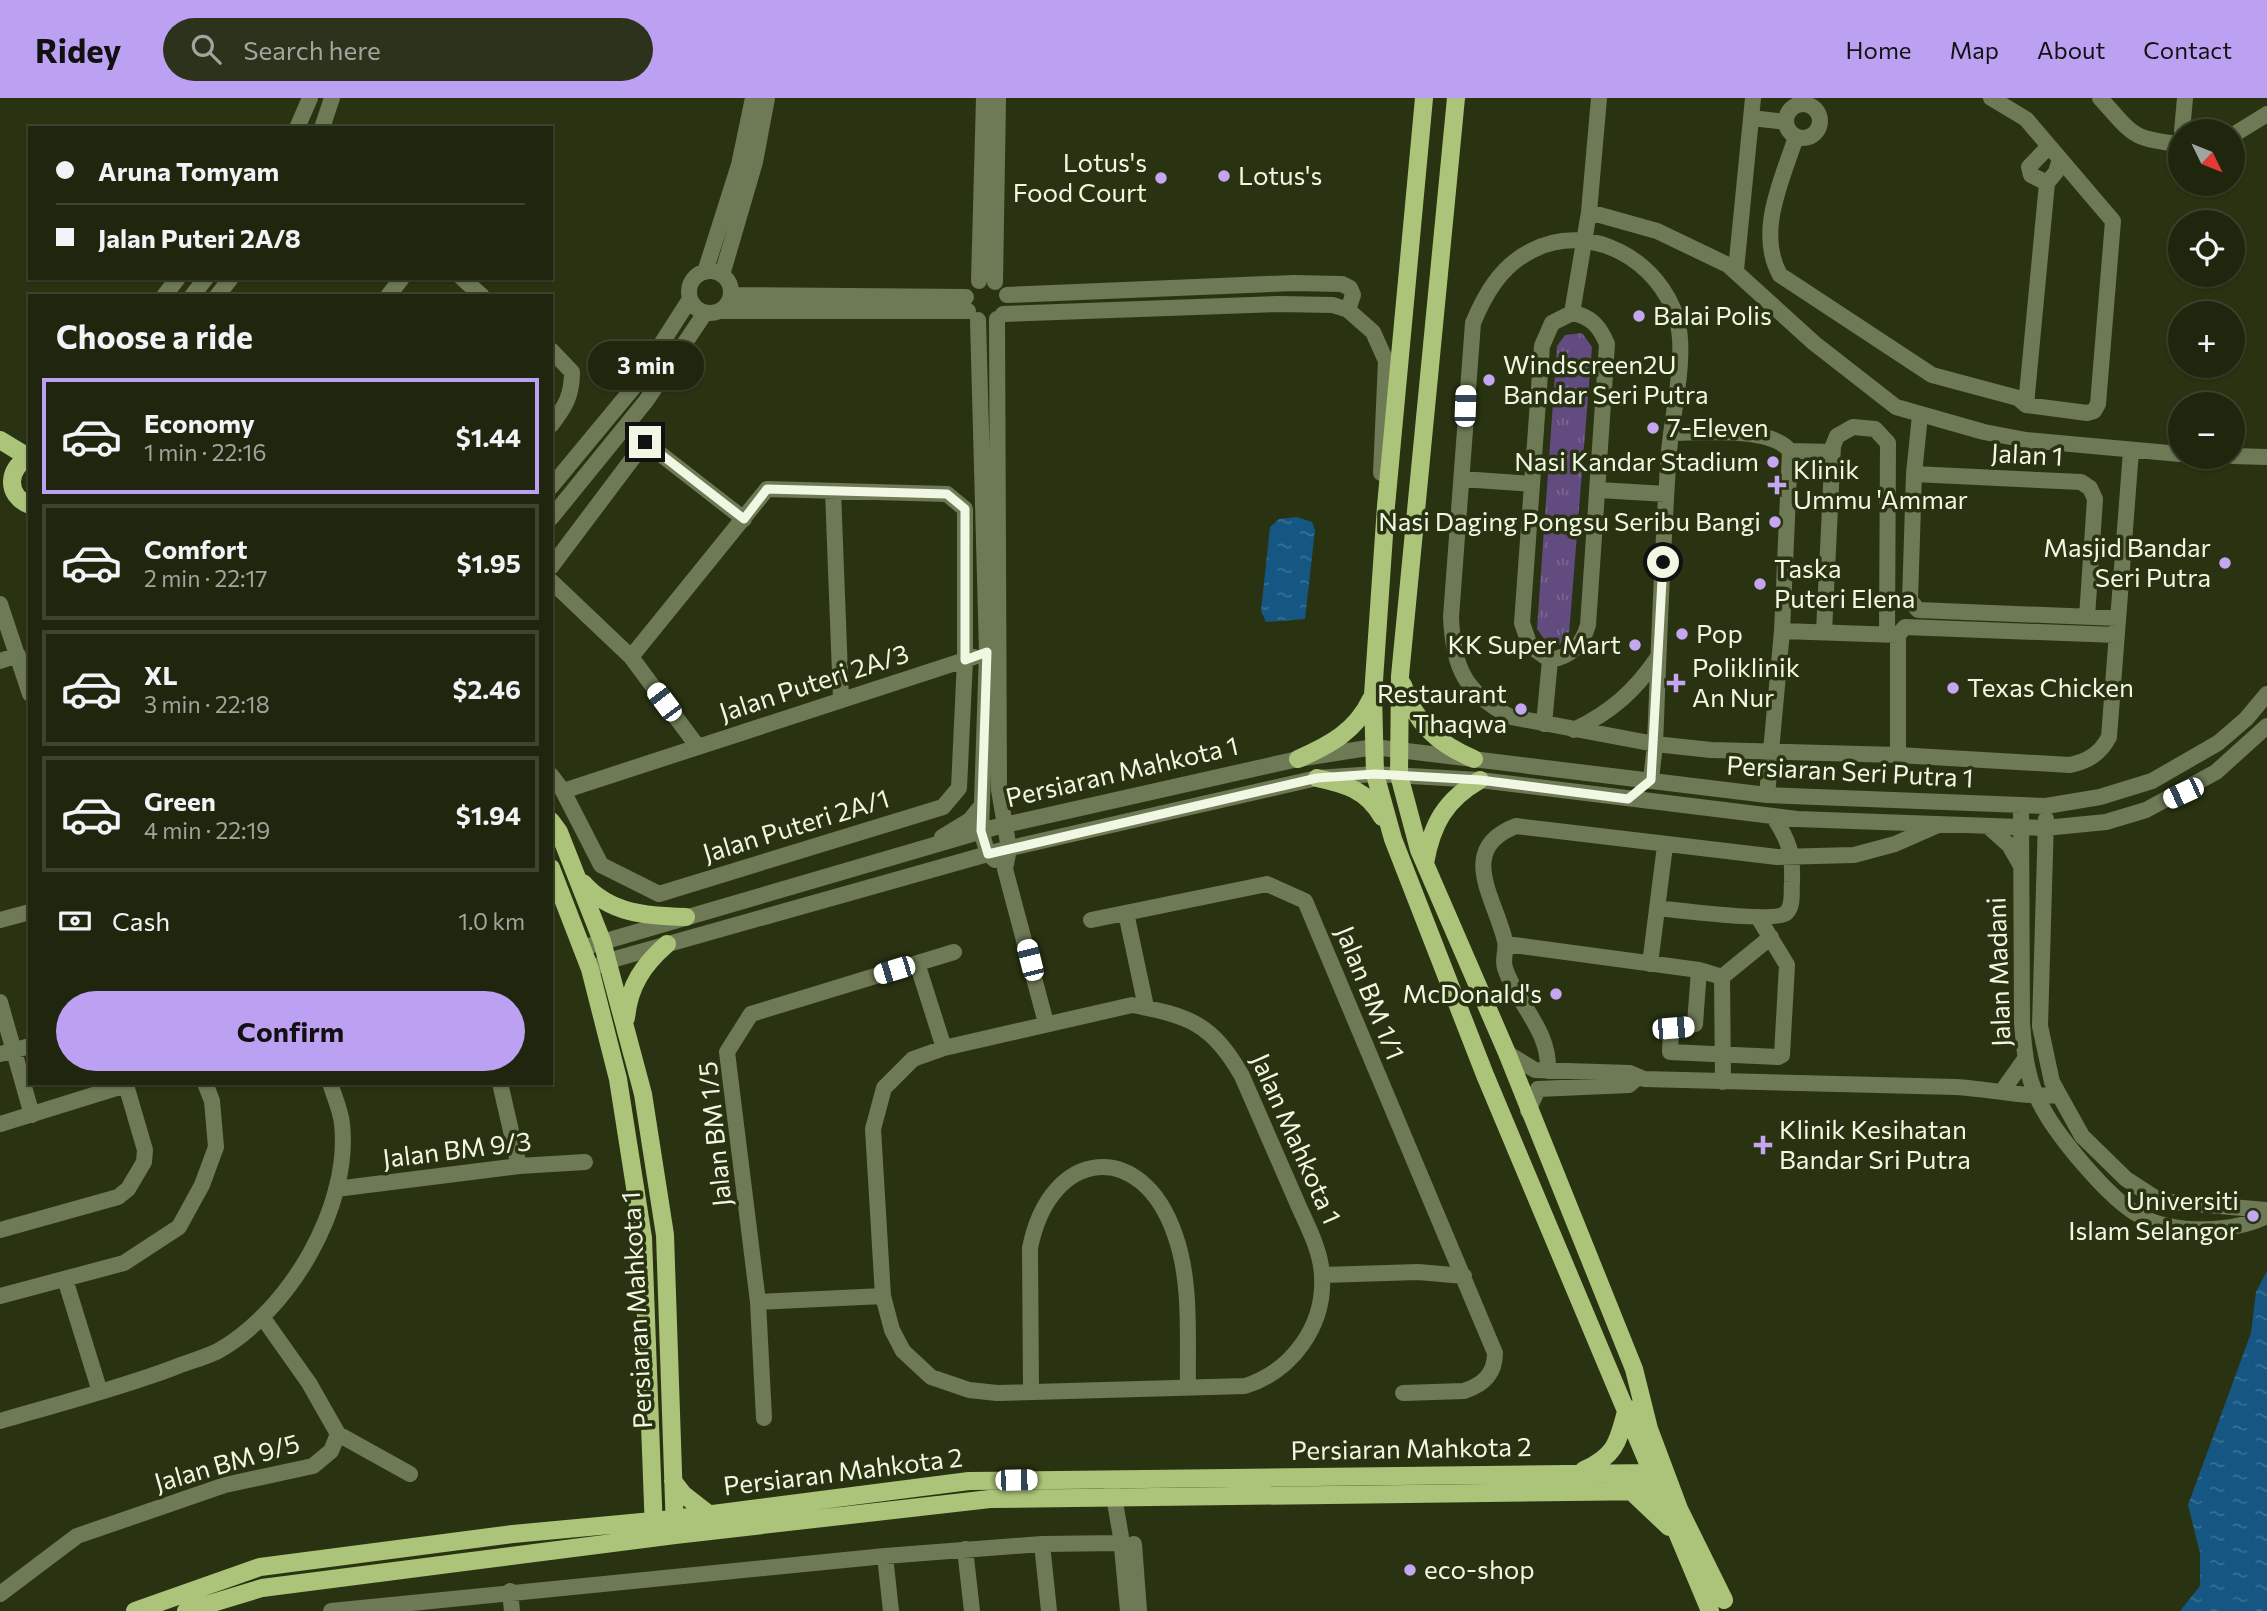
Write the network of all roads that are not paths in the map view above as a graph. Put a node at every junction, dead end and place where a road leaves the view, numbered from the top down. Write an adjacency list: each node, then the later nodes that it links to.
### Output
1 (310, 98): 19 (street)
2 (332, 98): 20 (street)
3 (753, 98): 30 (street)
4 (767, 98): 31 (street)
5 (984, 98): 36 (street)
6 (998, 98): 36 (street)
7 (1424, 98): 72 (main road)
8 (1456, 98): 91 (main road)
9 (1599, 98): 27 (street)
10 (1753, 98): 16 (street)
11 (1991, 98): 24 (street)
12 (2100, 98): 23 (street)
13 (2185, 98): 17 (street)
14 (1798, 101): 18 (street); 22 (street)
15 (2267, 114): 21 (street)
16 (1751, 118): 18 (street); 29 (street)
17 (2183, 119)
18 (1786, 122): 22 (street)
19 (298, 126)
20 (323, 126)
21 (2245, 128)
22 (1796, 137): 50 (street)
23 (2168, 143)
24 (2049, 146): 25 (street); 26 (street)
25 (2060, 159): 26 (street); 50 (street)
26 (2047, 183): 50 (street)
27 (1589, 212): 28 (street); 29 (street)
28 (1583, 240): 47 (street); 53 (street); 65 (street)
29 (1736, 270): 51 (street)
30 (705, 272): 31 (street); 43 (street)
31 (722, 275): 41 (street)
32 (205, 280): 37 (street)
33 (229, 280): 38 (street)
34 (400, 280): 39 (street)
35 (464, 280): 40 (street)
36 (987, 282): 42 (street); 44 (street)
37 (194, 294)
38 (219, 294)
39 (390, 294)
40 (480, 294)
41 (731, 295): 44 (street); 46 (street)
42 (1007, 295): 45 (street); 48 (street)
43 (690, 299): 46 (street); 66 (street)
44 (970, 309): 46 (street); 48 (street); 84 (street)
45 (1348, 310): 48 (street); 72 (street)
46 (713, 312): 73 (street)
47 (1572, 313): 67 (street); 68 (street)
48 (1000, 316): 84 (street)
49 (553, 352): 52 (street)
50 (2026, 405)
51 (1920, 415): 56 (street); 64 (street)
52 (553, 422)
53 (1671, 433): 55 (street); 70 (street)
54 (0, 440): 59 (main road)
55 (1790, 450): 57 (street); 80 (street)
56 (2131, 451): 58 (street); 79 (street)
57 (1832, 452): 81 (street); 82 (street)
58 (2168, 453)
59 (28, 456)
60 (2245, 456): 61 (street)
61 (2267, 457)
62 (28, 458): 63 (main road)
63 (6, 469): 71 (main road)
64 (1914, 474): 78 (street); 78 (street, Jalan 1)
65 (1462, 479): 67 (street); 96 (street)
66 (553, 484)
67 (1532, 484): 89 (street)
68 (1599, 490): 70 (street); 89 (street)
69 (833, 491): 74 (street); 88 (street, Jalan Puteri 2A/1); 95 (street)
70 (1667, 494): 86 (street)
71 (28, 504)
72 (1386, 506): 94 (main road)
73 (553, 516)
74 (744, 519): 75 (street); 87 (street)
75 (553, 564)
76 (553, 583): 87 (street)
77 (0, 604): 85 (street)
78 (2087, 617): 79 (street)
79 (2118, 618): 83 (street)
80 (1782, 631): 81 (street); 103 (street)
81 (1825, 632): 82 (street)
82 (1893, 635): 83 (street); 104 (street)
83 (2116, 635): 104 (street)
84 (993, 651): 88 (street, Jalan Puteri 2A/3); 117 (street); 121 (street)
85 (18, 655): 90 (street); 92 (street)
86 (1659, 655): 98 (street); 102 (street)
87 (631, 657): 99 (street)
88 (965, 660): 95 (street, Jalan Puteri 2A/3); 139 (street, Jalan Puteri 2A/1)
89 (1550, 660): 96 (street)
90 (0, 661)
91 (1400, 676): 101 (main road); 106 (main road)
92 (28, 688)
93 (2267, 694): 122 (street, Persiaran Seri Putra 1)
94 (1373, 695): 100 (main road); 105 (main road)
95 (841, 701): 99 (street, Jalan Puteri 2A/3)
96 (1544, 724): 98 (street)
97 (2267, 726): 129 (street, Persiaran Seri Putra 1)
98 (1574, 730): 102 (street)
99 (698, 747): 116 (street, Jalan Puteri 2A/3)
100 (1374, 747): 101 (street, Persiaran Seri Putra 1); 105 (street, Persiaran Mahkota 1); 108 (main road)
101 (1398, 747): 106 (street, Persiaran Seri Putra 1); 109 (main road)
102 (1655, 749): 103 (street); 110 (street); 114 (street); 115 (street)
103 (1772, 754): 104 (street); 107 (street)
104 (1898, 755)
105 (1298, 759): 124 (street, Persiaran Mahkota 1)
106 (1474, 759): 110 (street, Persiaran Seri Putra 1)
107 (1769, 773): 118 (street); 119 (street)
108 (1375, 774): 109 (street, Persiaran Seri Putra 1); 112 (street, Persiaran Mahkota 1); 135 (main road)
109 (1399, 775): 113 (street, Persiaran Seri Putra 1); 142 (main road)
110 (1627, 777): 114 (street, Persiaran Seri Putra 1)
111 (553, 778): 116 (street, Jalan Puteri 2A/1)
112 (1317, 778): 135 (main road); 138 (street, Persiaran Mahkota 1)
113 (1480, 780): 120 (street, Persiaran Seri Putra 1); 142 (main road)
114 (1651, 780): 115 (street, Persiaran Seri Putra 1); 120 (street)
115 (1673, 783): 118 (street, Persiaran Seri Putra 1)
116 (563, 790): 139 (street, Jalan Puteri 2A/1)
117 (999, 795): 124 (street); 130 (street)
118 (1767, 795): 119 (street, Persiaran Seri Putra 1); 126 (street)
119 (1791, 796): 123 (street, Persiaran Seri Putra 1)
120 (1628, 799): 125 (street, Persiaran Seri Putra 1)
121 (982, 805): 134 (street); 137 (street)
122 (2046, 806): 123 (street, Persiaran Seri Putra 1); 132 (street, Jalan Madani)
123 (2021, 807): 133 (street, Jalan Madani)
124 (1050, 815): 130 (street, Persiaran Mahkota 1)
125 (1773, 816): 126 (street, Persiaran Seri Putra 1); 141 (street)
126 (1797, 818): 128 (street, Persiaran Seri Putra 1)
127 (553, 824): 148 (main road, Persiaran Mahkota 1)
128 (1938, 825): 131 (street, Persiaran Seri Putra 1); 141 (street)
129 (2081, 825): 132 (street, Persiaran Seri Putra 1); 144 (street)
130 (1003, 826): 134 (street, Persiaran Mahkota 1); 138 (street)
131 (1990, 828): 133 (street, Persiaran Seri Putra 1); 143 (street)
132 (2045, 828): 133 (street, Persiaran Seri Putra 1); 144 (street, Jalan Madani)
133 (2020, 829): 143 (street, Jalan Madani)
134 (981, 831): 137 (street, Persiaran Mahkota 1); 140 (street)
135 (1393, 839): 212 (main road)
136 (1665, 846): 141 (street); 151 (street); 161 (street)
137 (922, 849): 149 (street, Persiaran Mahkota 1)
138 (1009, 849): 140 (street, Persiaran Mahkota 1); 145 (street)
139 (796, 853): 146 (street)
140 (988, 854): 145 (street); 160 (street, Persiaran Mahkota 1)
141 (1793, 855): 155 (street)
142 (1425, 864): 177 (main road)
143 (2021, 866): 179 (street, Jalan Madani)
144 (2044, 866): 187 (street, Jalan Madani)
145 (1004, 869): 172 (street)
146 (802, 870): 149 (street); 150 (street)
147 (553, 873): 162 (main road, Persiaran Mahkota 1)
148 (576, 875): 154 (main road); 159 (main road, Persiaran Mahkota 1)
149 (818, 878): 150 (street, Persiaran Mahkota 1)
150 (779, 890): 154 (street, Persiaran Mahkota 1)
151 (1657, 908): 155 (street); 166 (street)
152 (28, 913): 156 (street)
153 (1126, 913): 157 (street, Jalan BM 1/1); 171 (street); 201 (street, Jalan BM 1/1)
154 (686, 917): 159 (street, Persiaran Mahkota 1)
155 (1758, 917): 158 (street)
156 (0, 920)
157 (1091, 920)
158 (1771, 936): 169 (street); 178 (street)
159 (602, 941): 162 (street, Persiaran Mahkota 1); 164 (main road, Persiaran Mahkota 1)
160 (667, 944): 164 (street, Persiaran Mahkota 1); 173 (main road)
161 (1506, 944): 166 (street); 180 (street)
162 (582, 948): 167 (main road, Persiaran Mahkota 1)
163 (954, 952): 165 (street, Jalan BM 1/5)
164 (608, 961): 167 (street, Persiaran Mahkota 1); 173 (main road, Persiaran Mahkota 1)
165 (917, 963): 175 (street); 205 (street, Jalan BM 1/5)
166 (1650, 964): 168 (street)
167 (590, 969): 221 (main road, Persiaran Mahkota 1)
168 (1699, 970): 169 (street); 178 (street)
169 (1722, 977): 178 (street)
170 (0, 1002): 176 (street)
171 (1146, 1007): 172 (street, Jalan Mahkota 1); 200 (street, Jalan Mahkota 1)
172 (1046, 1023): 175 (street, Jalan Mahkota 1)
173 (625, 1025): 219 (main road, Persiaran Mahkota 1)
174 (28, 1046): 176 (street)
175 (944, 1048): 204 (street, Jalan Mahkota 1)
176 (6, 1052): 190 (street)
177 (1507, 1053): 180 (street); 189 (main road)
178 (1724, 1056): 182 (street)
179 (2025, 1059): 186 (street); 188 (street, Jalan Madani)
180 (1548, 1071): 181 (street)
181 (1639, 1079): 182 (street); 189 (street)
182 (1723, 1082): 186 (street)
183 (206, 1085): 202 (street)
184 (331, 1085): 194 (street)
185 (500, 1085): 193 (street)
186 (2003, 1090): 188 (street)
187 (2059, 1095): 188 (street); 195 (street, Jalan Madani)
188 (2037, 1097): 198 (street, Jalan Madani)
189 (1528, 1111): 211 (main road)
190 (32, 1115): 191 (street); 199 (street)
191 (0, 1124)
192 (584, 1162): 193 (street, Jalan BM 9/3)
193 (519, 1166): 194 (street, Jalan BM 9/3)
194 (336, 1189): 206 (street)
195 (2219, 1206): 196 (street, Jalan Madani); 198 (street)
196 (2267, 1210)
197 (2267, 1216): 198 (street, Jalan Madani)
198 (2218, 1227)
199 (0, 1230)
200 (1322, 1275): 201 (street); 207 (street, Jalan Mahkota 1)
201 (1464, 1276): 210 (street, Jalan BM 1/1)
202 (65, 1279): 203 (street); 208 (street)
203 (0, 1296)
204 (883, 1296): 205 (street); 209 (street, Jalan Mahkota 1)
205 (758, 1302): 213 (street, Jalan BM 1/5)
206 (263, 1318): 208 (street); 215 (street, Jalan BM 9/5)
207 (1188, 1388): 209 (street, Jalan Mahkota 1); 209 (street)
208 (100, 1392): 214 (street)
209 (1031, 1392)
210 (1403, 1393)
211 (1642, 1395): 220 (main road); 237 (main road)
212 (1627, 1408): 217 (main road); 220 (main road)
213 (764, 1418)
214 (0, 1421)
215 (338, 1434): 216 (street); 235 (street, Jalan BM 9/5)
216 (410, 1474)
217 (1574, 1474): 218 (main road, Persiaran Mahkota 2); 220 (main road, Persiaran Mahkota 2)
218 (1111, 1478): 223 (street); 224 (main road, Persiaran Mahkota 2)
219 (673, 1481): 224 (main road); 227 (main road, Persiaran Mahkota 1)
220 (1659, 1481): 222 (main road, Persiaran Mahkota 2); 228 (main road); 237 (main road)
221 (651, 1486): 225 (main road, Persiaran Mahkota 1); 226 (main road)
222 (1631, 1491): 223 (main road, Persiaran Mahkota 2); 228 (main road)
223 (1113, 1498): 227 (main road, Persiaran Mahkota 2); 231 (street)
224 (710, 1515): 227 (main road, Persiaran Mahkota 2)
225 (652, 1520): 226 (main road, Persiaran Mahkota 2); 227 (main road, Persiaran Mahkota 2); 229 (main road, Persiaran Mahkota 1)
226 (623, 1522): 239 (main road, Persiaran Mahkota 2)
227 (675, 1527): 229 (main road, Persiaran Mahkota 2)
228 (1676, 1534): 237 (main road)
229 (655, 1538): 240 (main road, Persiaran Mahkota 2)
230 (1042, 1544): 231 (street); 232 (street); 245 (street)
231 (1128, 1544): 246 (street); 247 (street)
232 (965, 1549): 233 (street); 244 (street)
233 (885, 1556): 234 (street); 243 (street)
234 (510, 1591): 236 (street); 242 (street)
235 (0, 1594)
236 (433, 1605): 238 (street)
237 (1721, 1607)
238 (351, 1610): 241 (street)
239 (135, 1611)
240 (186, 1611)
241 (331, 1611)
242 (512, 1611)
243 (891, 1611)
244 (972, 1611)
245 (1049, 1611)
246 (1128, 1611)
247 (1139, 1611)

